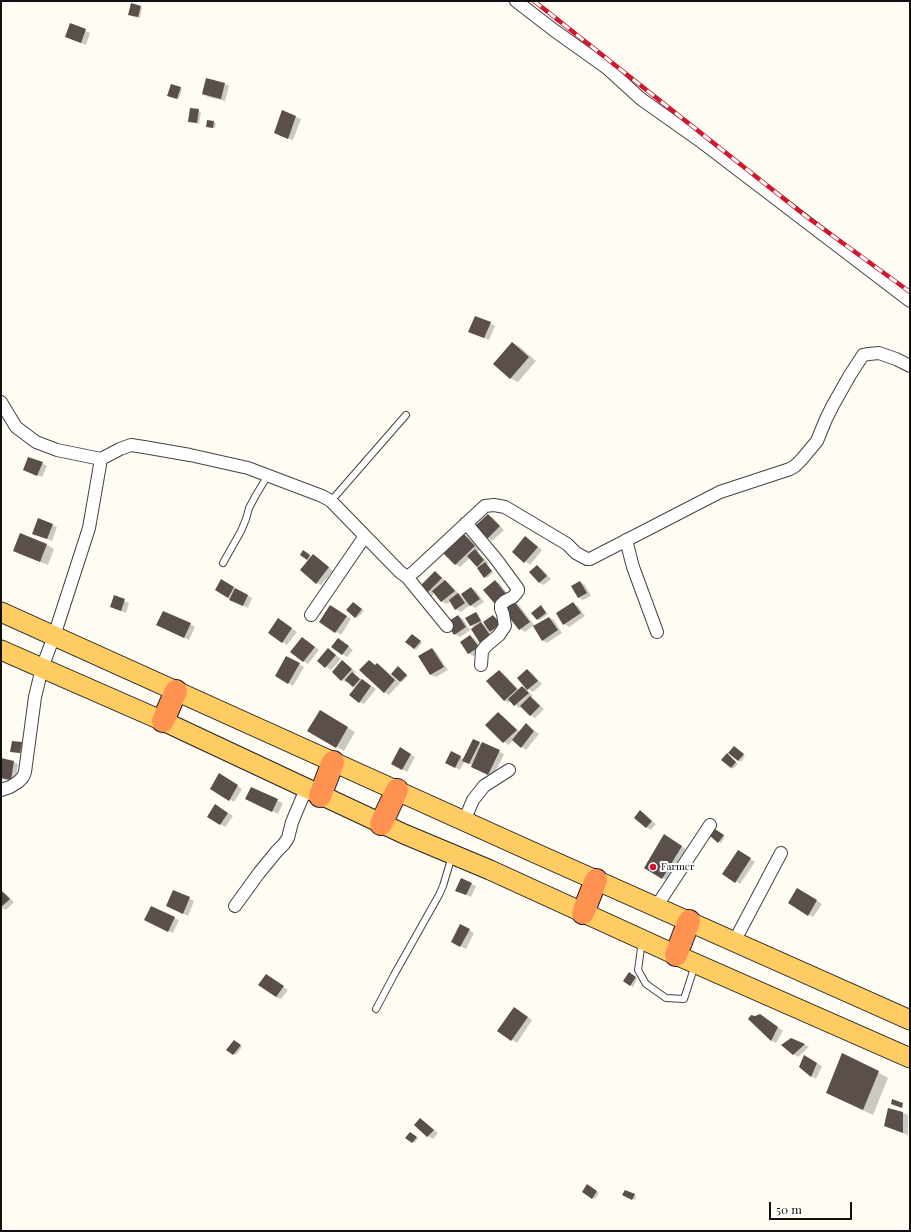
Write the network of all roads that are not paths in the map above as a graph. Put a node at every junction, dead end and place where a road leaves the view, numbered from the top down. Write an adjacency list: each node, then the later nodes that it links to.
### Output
1 (516, 1): 2 (street)
2 (910, 301)
3 (910, 366): 11 (street)
4 (1, 402): 6 (street)
5 (406, 415): 8 (lane)
6 (101, 459): 7 (street); 18 (street)
7 (268, 476): 8 (street); 12 (lane)
8 (331, 501): 10 (street)
9 (466, 523): 11 (street); 13 (street); 20 (street)
10 (365, 536): 13 (street); 15 (street)
11 (626, 540): 17 (street)
12 (223, 563)
13 (407, 577): 16 (street)
14 (1, 612): 18 (main road)
15 (311, 616)
16 (447, 626)
17 (657, 632)
18 (54, 636): 21 (street); 22 (main road)
19 (1, 650): 21 (main road)
20 (481, 665)
21 (42, 668): 23 (main road); 26 (street)
22 (176, 691): 23 (highway); 24 (main road)
23 (163, 721): 28 (main road)
24 (333, 762): 27 (main road); 28 (highway)
25 (509, 770): 29 (street)
26 (1, 790)
27 (396, 790): 29 (main road); 30 (highway)
28 (313, 792): 30 (main road); 35 (street)
29 (464, 821): 34 (main road)
30 (382, 824): 33 (main road)
31 (710, 825): 36 (street)
32 (781, 853): 40 (street)
33 (452, 854): 37 (main road); 43 (lane)
34 (596, 880): 36 (main road); 37 (highway)
35 (235, 906)
36 (656, 907): 38 (main road)
37 (583, 913): 39 (main road)
38 (689, 921): 40 (main road); 41 (highway)
39 (642, 939): 41 (main road); 42 (lane)
40 (734, 942): 44 (main road)
41 (676, 954): 42 (main road)
42 (695, 963): 45 (main road)
43 (376, 1010)
44 (910, 1020)
45 (910, 1058)

